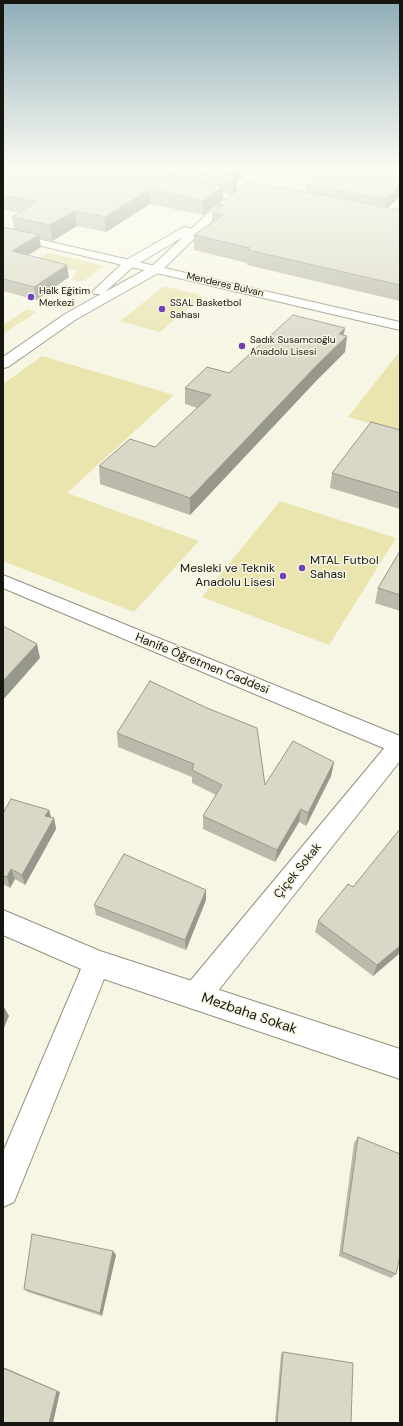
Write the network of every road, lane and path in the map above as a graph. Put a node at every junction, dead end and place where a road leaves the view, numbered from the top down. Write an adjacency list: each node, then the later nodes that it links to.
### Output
1 (3, 234): 7 (street, Menderes Bulvarı)
2 (49, 234): 5 (street, Menderes Bulvarı)
3 (180, 234): 5 (street)
4 (193, 234): 6 (street)
5 (142, 255): 6 (street, Menderes Bulvarı); 7 (street)
6 (166, 261): 8 (street); 9 (street, Menderes Bulvarı)
7 (130, 264): 8 (street, Menderes Bulvarı); 10 (street)
8 (156, 270): 10 (street); 11 (street, Menderes Bulvarı)
9 (400, 314)
10 (70, 317): 12 (street)
11 (400, 326)
12 (3, 364)
13 (3, 581): 14 (street, Hanife Öğretmen Caddesi)
14 (400, 746): 17 (street, Çiçek Sokak)
15 (3, 922): 16 (street, Mezbaha Sokak)
16 (98, 963): 17 (street, Mezbaha Sokak); 19 (street)
17 (196, 996): 18 (street, Mezbaha Sokak)
18 (400, 1064)
19 (3, 1190)

